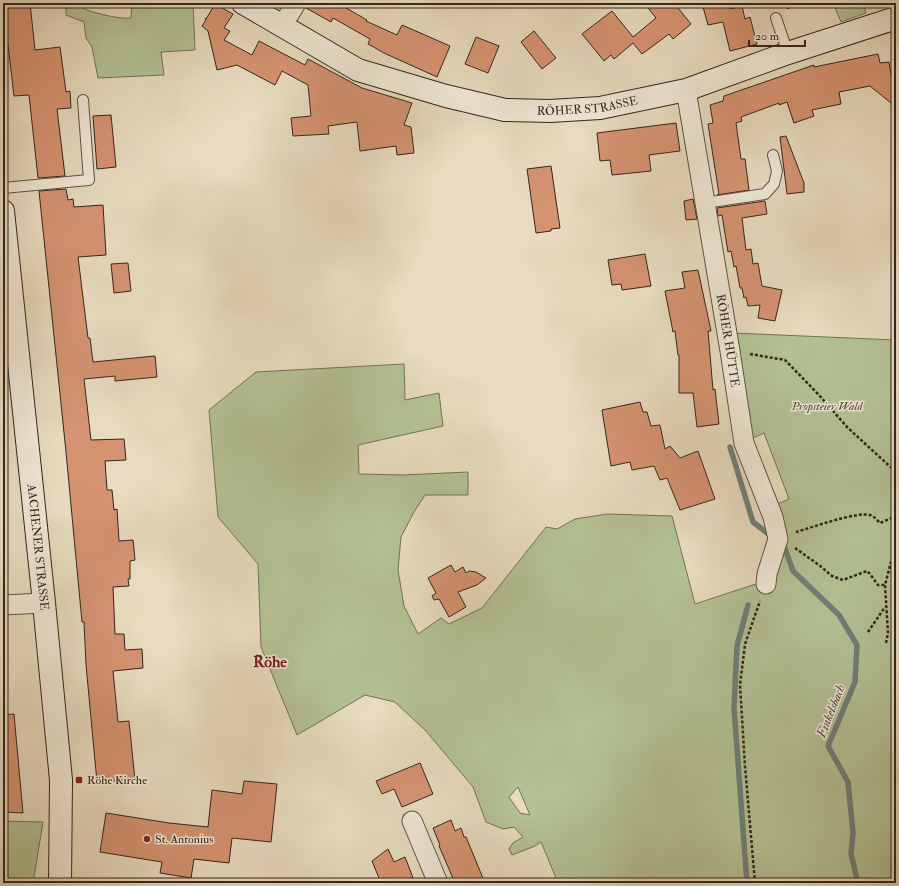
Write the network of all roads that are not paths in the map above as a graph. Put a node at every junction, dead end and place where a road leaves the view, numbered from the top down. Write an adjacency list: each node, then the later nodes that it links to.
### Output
1 (243, 3): 5 (main road, RÖHER STRASSE)
2 (296, 3): 5 (street)
3 (776, 18): 6 (lane)
4 (896, 18): 6 (main road, RÖHER STRASSE)
5 (282, 26): 7 (main road, RÖHER STRASSE)
6 (788, 53): 7 (main road, RÖHER STRASSE)
7 (686, 90): 11 (street, RÖHER HÜTTE)
8 (83, 100): 10 (lane)
9 (773, 155): 11 (lane)
10 (3, 188)
11 (705, 203): 13 (street, RÖHER HÜTTE)
12 (3, 211): 14 (main road, AACHENER STRASSE)
13 (766, 584)
14 (44, 603): 15 (street); 17 (main road, AACHENER STRASSE)
15 (3, 605)
16 (412, 821): 18 (street)
17 (60, 883)
18 (438, 883)

